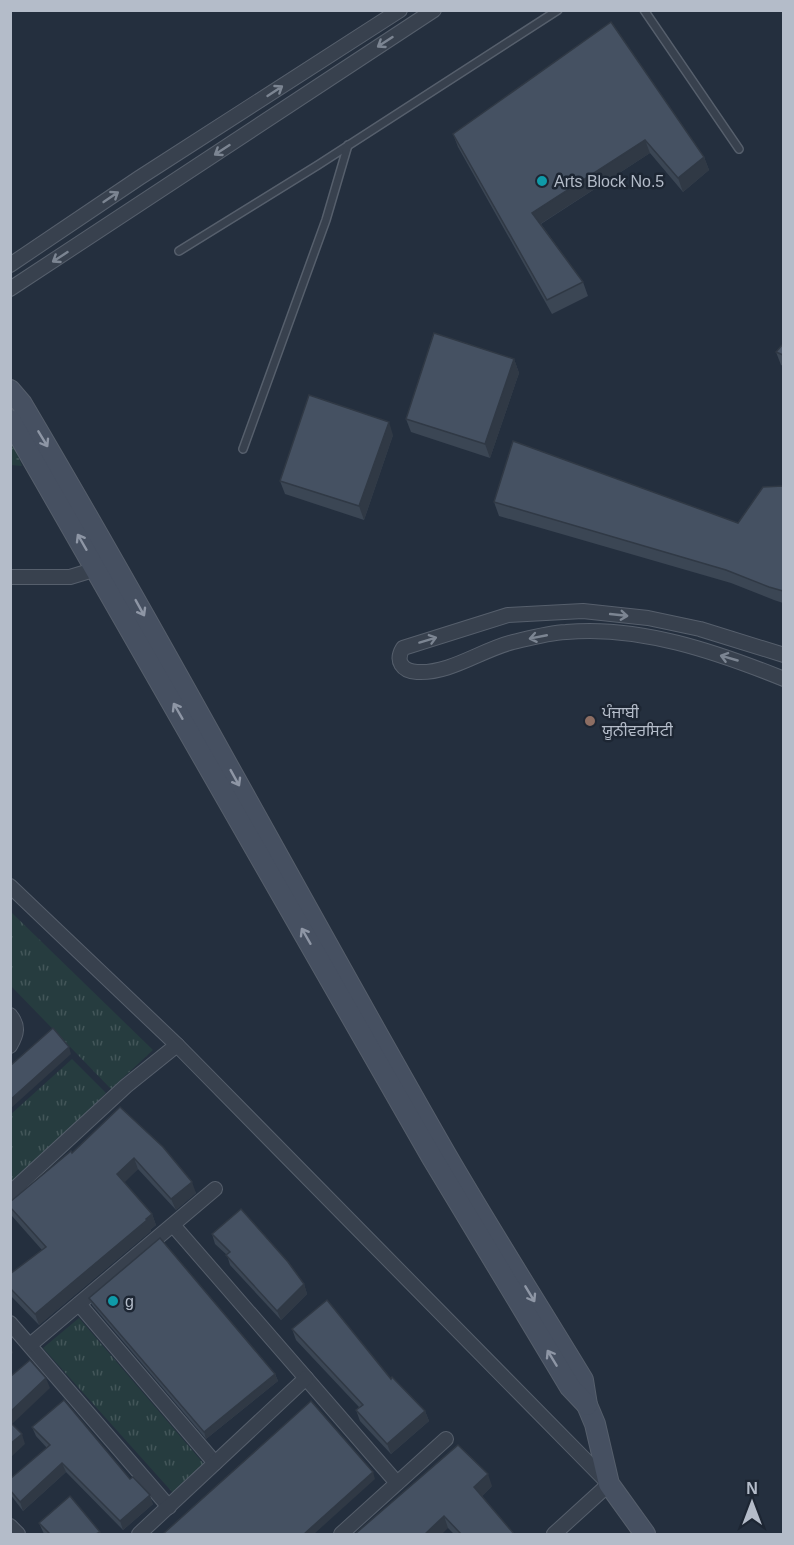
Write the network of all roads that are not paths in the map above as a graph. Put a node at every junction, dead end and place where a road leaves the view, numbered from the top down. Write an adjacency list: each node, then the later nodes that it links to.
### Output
1 (434, 10): 5 (street)
2 (558, 10): 6 (lane)
3 (644, 10): 7 (lane)
4 (396, 12): 5 (street); 9 (street, one-way to 4)
5 (405, 29): 10 (street, one-way to 10)
6 (348, 145): 8 (lane); 13 (lane)
7 (739, 149)
8 (179, 251)
9 (10, 264)
10 (10, 290)
11 (10, 390): 14 (street, one-way to 14)
12 (10, 420): 14 (street, one-way to 12)
13 (243, 449)
14 (106, 566): 15 (street); 32 (street)
15 (10, 577)
16 (783, 655): 17 (street, one-way to 16)
17 (783, 679)
18 (10, 886): 20 (street)
19 (10, 1015): 21 (street)
20 (177, 1045): 23 (street); 32 (street)
21 (10, 1046)
22 (215, 1189): 24 (street)
23 (10, 1193)
24 (173, 1225): 25 (street); 28 (street)
25 (79, 1304): 27 (street); 30 (street)
26 (10, 1323): 27 (street)
27 (30, 1345): 33 (street)
28 (306, 1378): 30 (street); 31 (street)
29 (446, 1439): 31 (street)
30 (215, 1463): 33 (street)
31 (397, 1483): 37 (street)
32 (609, 1484): 38 (street); 39 (street)
33 (169, 1507): 36 (street)
34 (10, 1526): 35 (street)
35 (18, 1534)
36 (139, 1534)
37 (340, 1534)
38 (554, 1534)
39 (645, 1534)

